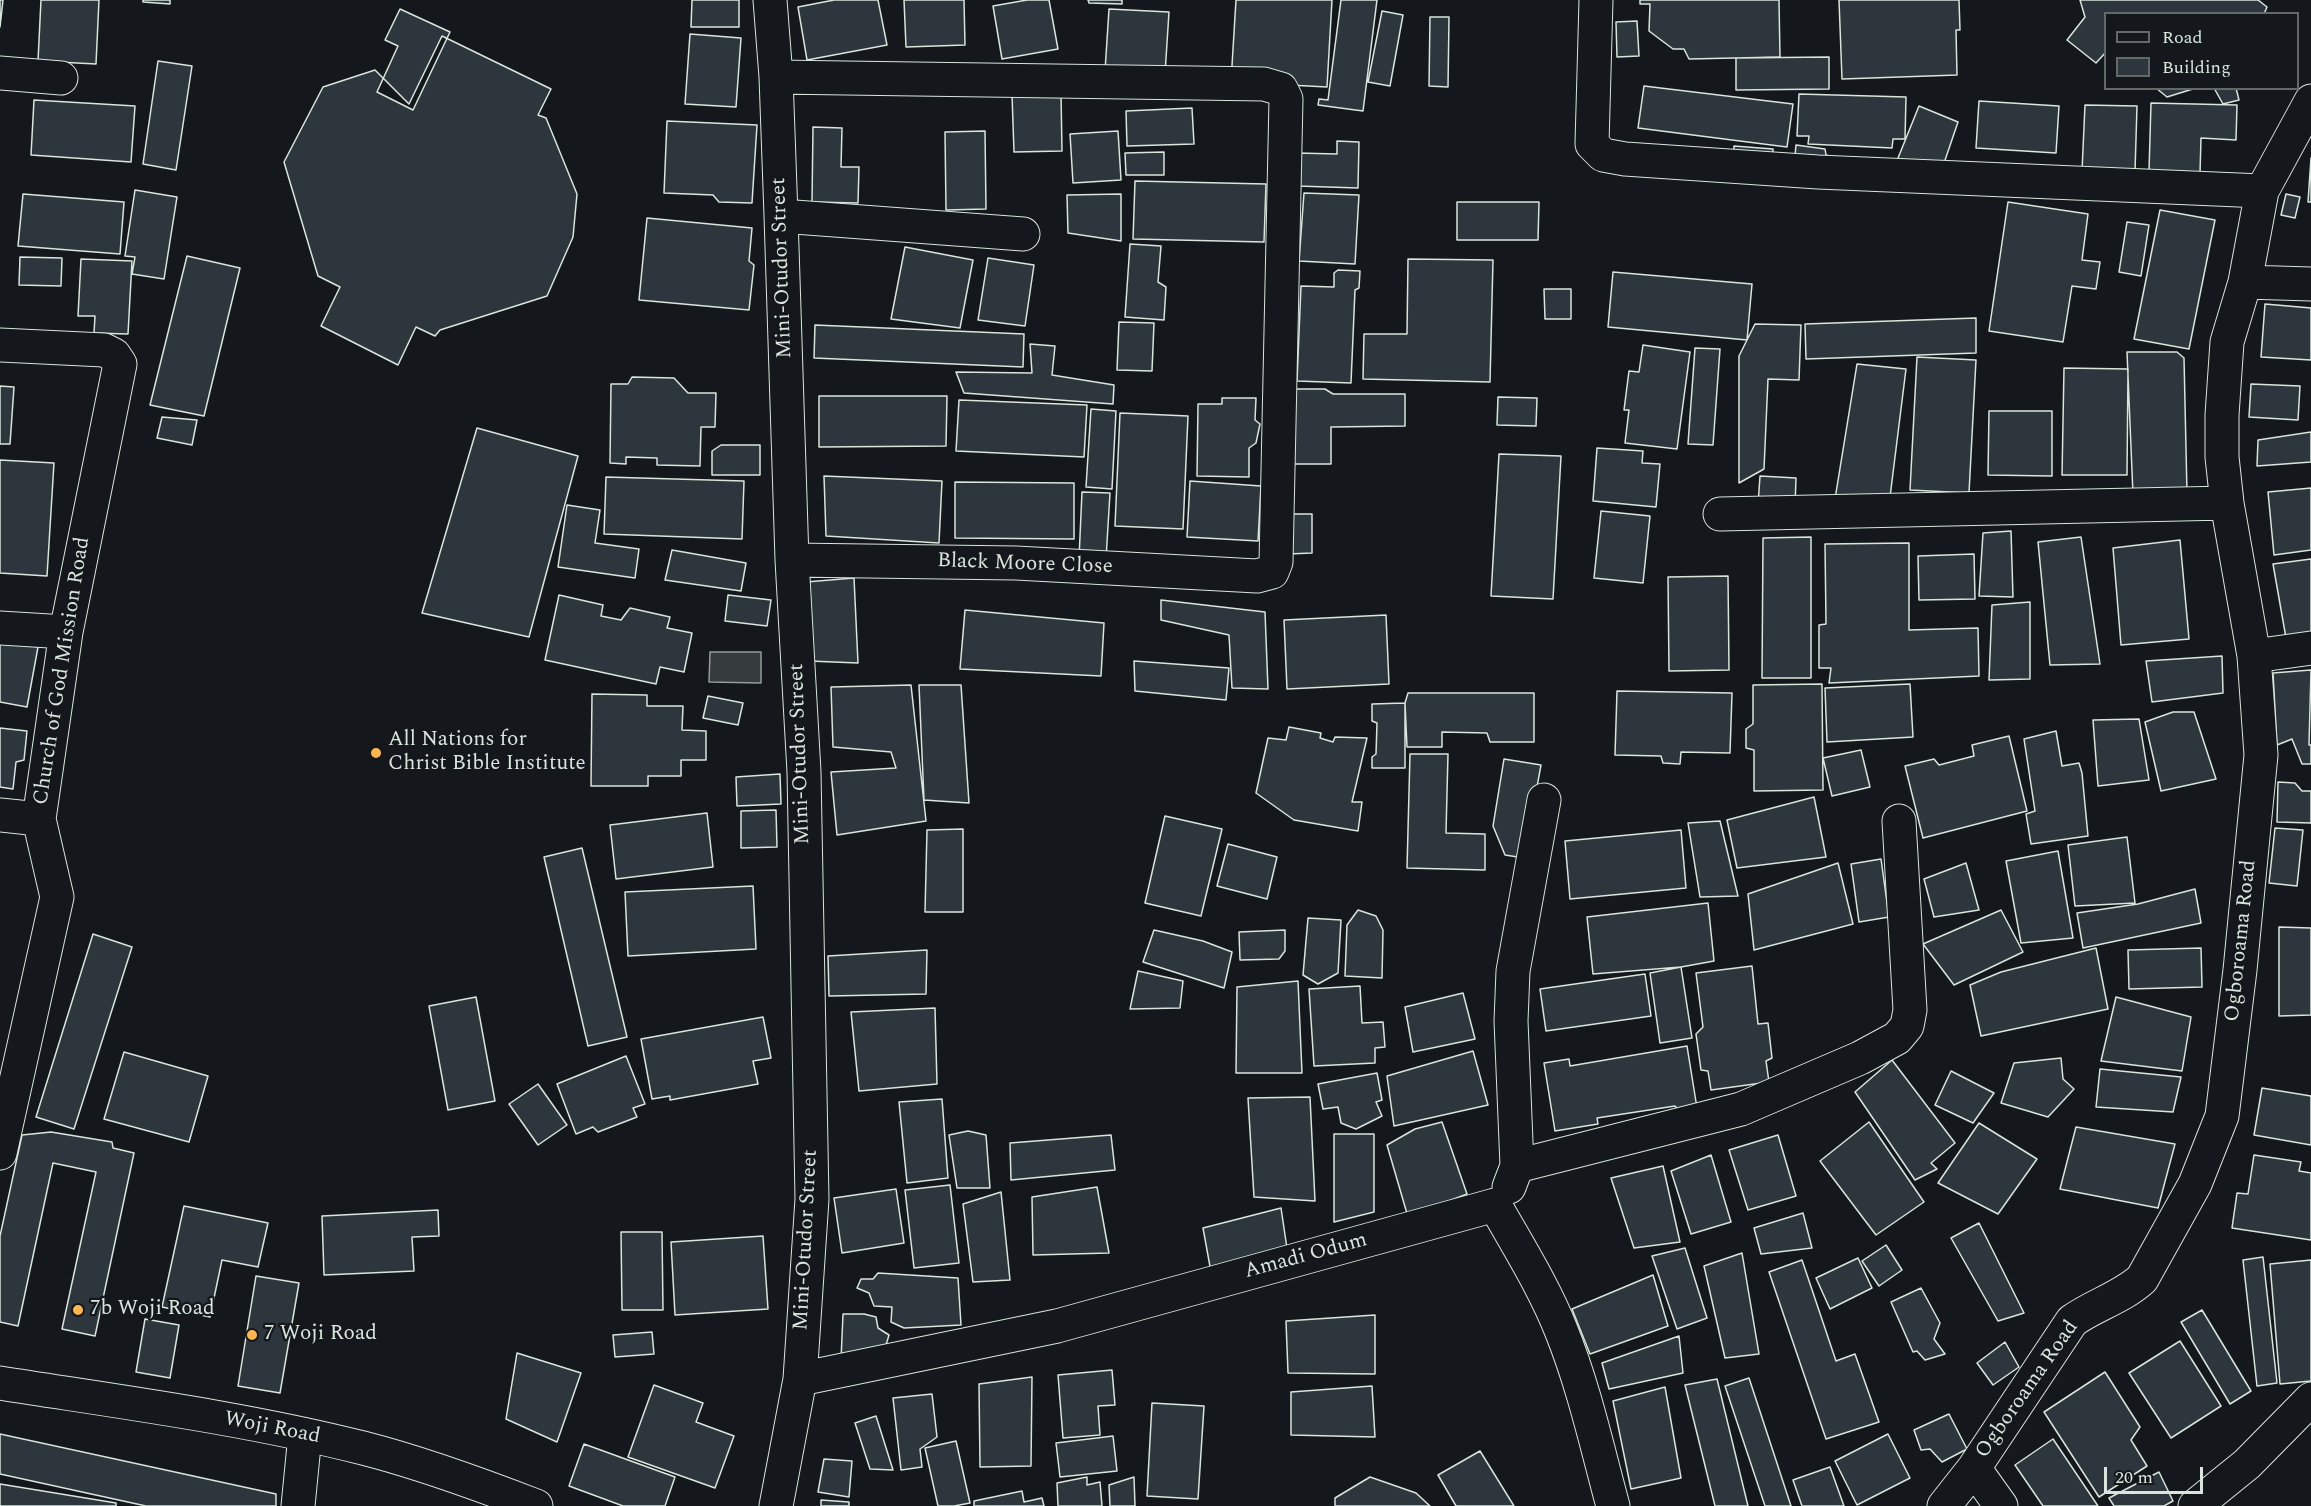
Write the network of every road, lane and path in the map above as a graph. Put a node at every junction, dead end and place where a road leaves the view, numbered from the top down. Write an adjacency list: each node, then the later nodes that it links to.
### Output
1 (770, 0): 4 (street, Mini-Otudor Street)
2 (1596, 0): 7 (street)
3 (0, 74): 5 (street)
4 (776, 77): 8 (street, Mini-Otudor Street); 15 (street, Black Moore Close)
5 (61, 78)
6 (2311, 101): 7 (street)
7 (2262, 191): 10 (street)
8 (781, 216): 9 (street); 15 (street, Mini-Otudor Street)
9 (1023, 234)
10 (2245, 282): 11 (street); 13 (street, Ogboroama Road)
11 (2311, 284)
12 (0, 345): 17 (street, Church of God Mission Road)
13 (2227, 503): 14 (street); 19 (street, Ogboroama Road)
14 (1720, 514)
15 (792, 560): 27 (street, Mini-Otudor Street)
16 (0, 628): 17 (street)
17 (66, 632): 22 (street, Church of God Mission Road)
18 (2311, 648): 19 (street)
19 (2254, 656): 31 (street, Ogboroama Road)
20 (1544, 800): 25 (street)
21 (0, 815): 22 (street)
22 (39, 819): 24 (street, Church of God Mission Road)
23 (1899, 821): 25 (street)
24 (0, 1153)
25 (1516, 1166): 26 (street)
26 (1495, 1205): 27 (street, Amadi Odum); 35 (street)
27 (800, 1379): 34 (street, Mini-Otudor Street)
28 (0, 1383): 30 (street, Woji Road)
29 (2311, 1399): 38 (street)
30 (305, 1435): 32 (street); 33 (street, Woji Road)
31 (1974, 1468): 36 (street, Ogboroama Road); 37 (street)
32 (298, 1506)
33 (536, 1506)
34 (776, 1506)
35 (1613, 1506)
36 (1944, 1506)
37 (2001, 1506)
38 (2195, 1506)

